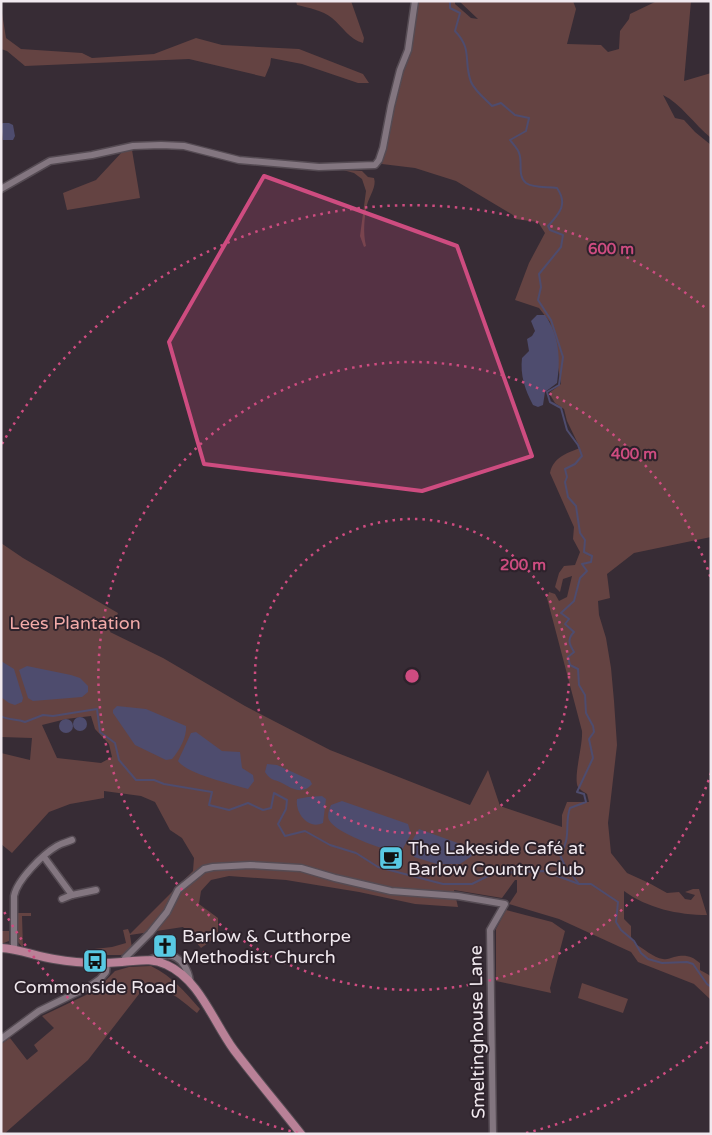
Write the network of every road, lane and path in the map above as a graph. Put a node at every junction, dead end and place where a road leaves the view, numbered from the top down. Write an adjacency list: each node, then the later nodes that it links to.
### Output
1 (415, 1): 2 (street)
2 (1, 189)
3 (72, 840): 4 (street)
4 (44, 857): 6 (street); 9 (street)
5 (96, 890): 6 (street)
6 (72, 894): 7 (street)
7 (62, 899)
8 (1, 948): 9 (main road)
9 (14, 950): 11 (main road)
10 (125, 962): 11 (main road); 13 (main road); 14 (street, Smeltinghouse Lane)
11 (108, 963): 12 (street)
12 (1, 1039)
13 (301, 1134)
14 (493, 1134)

